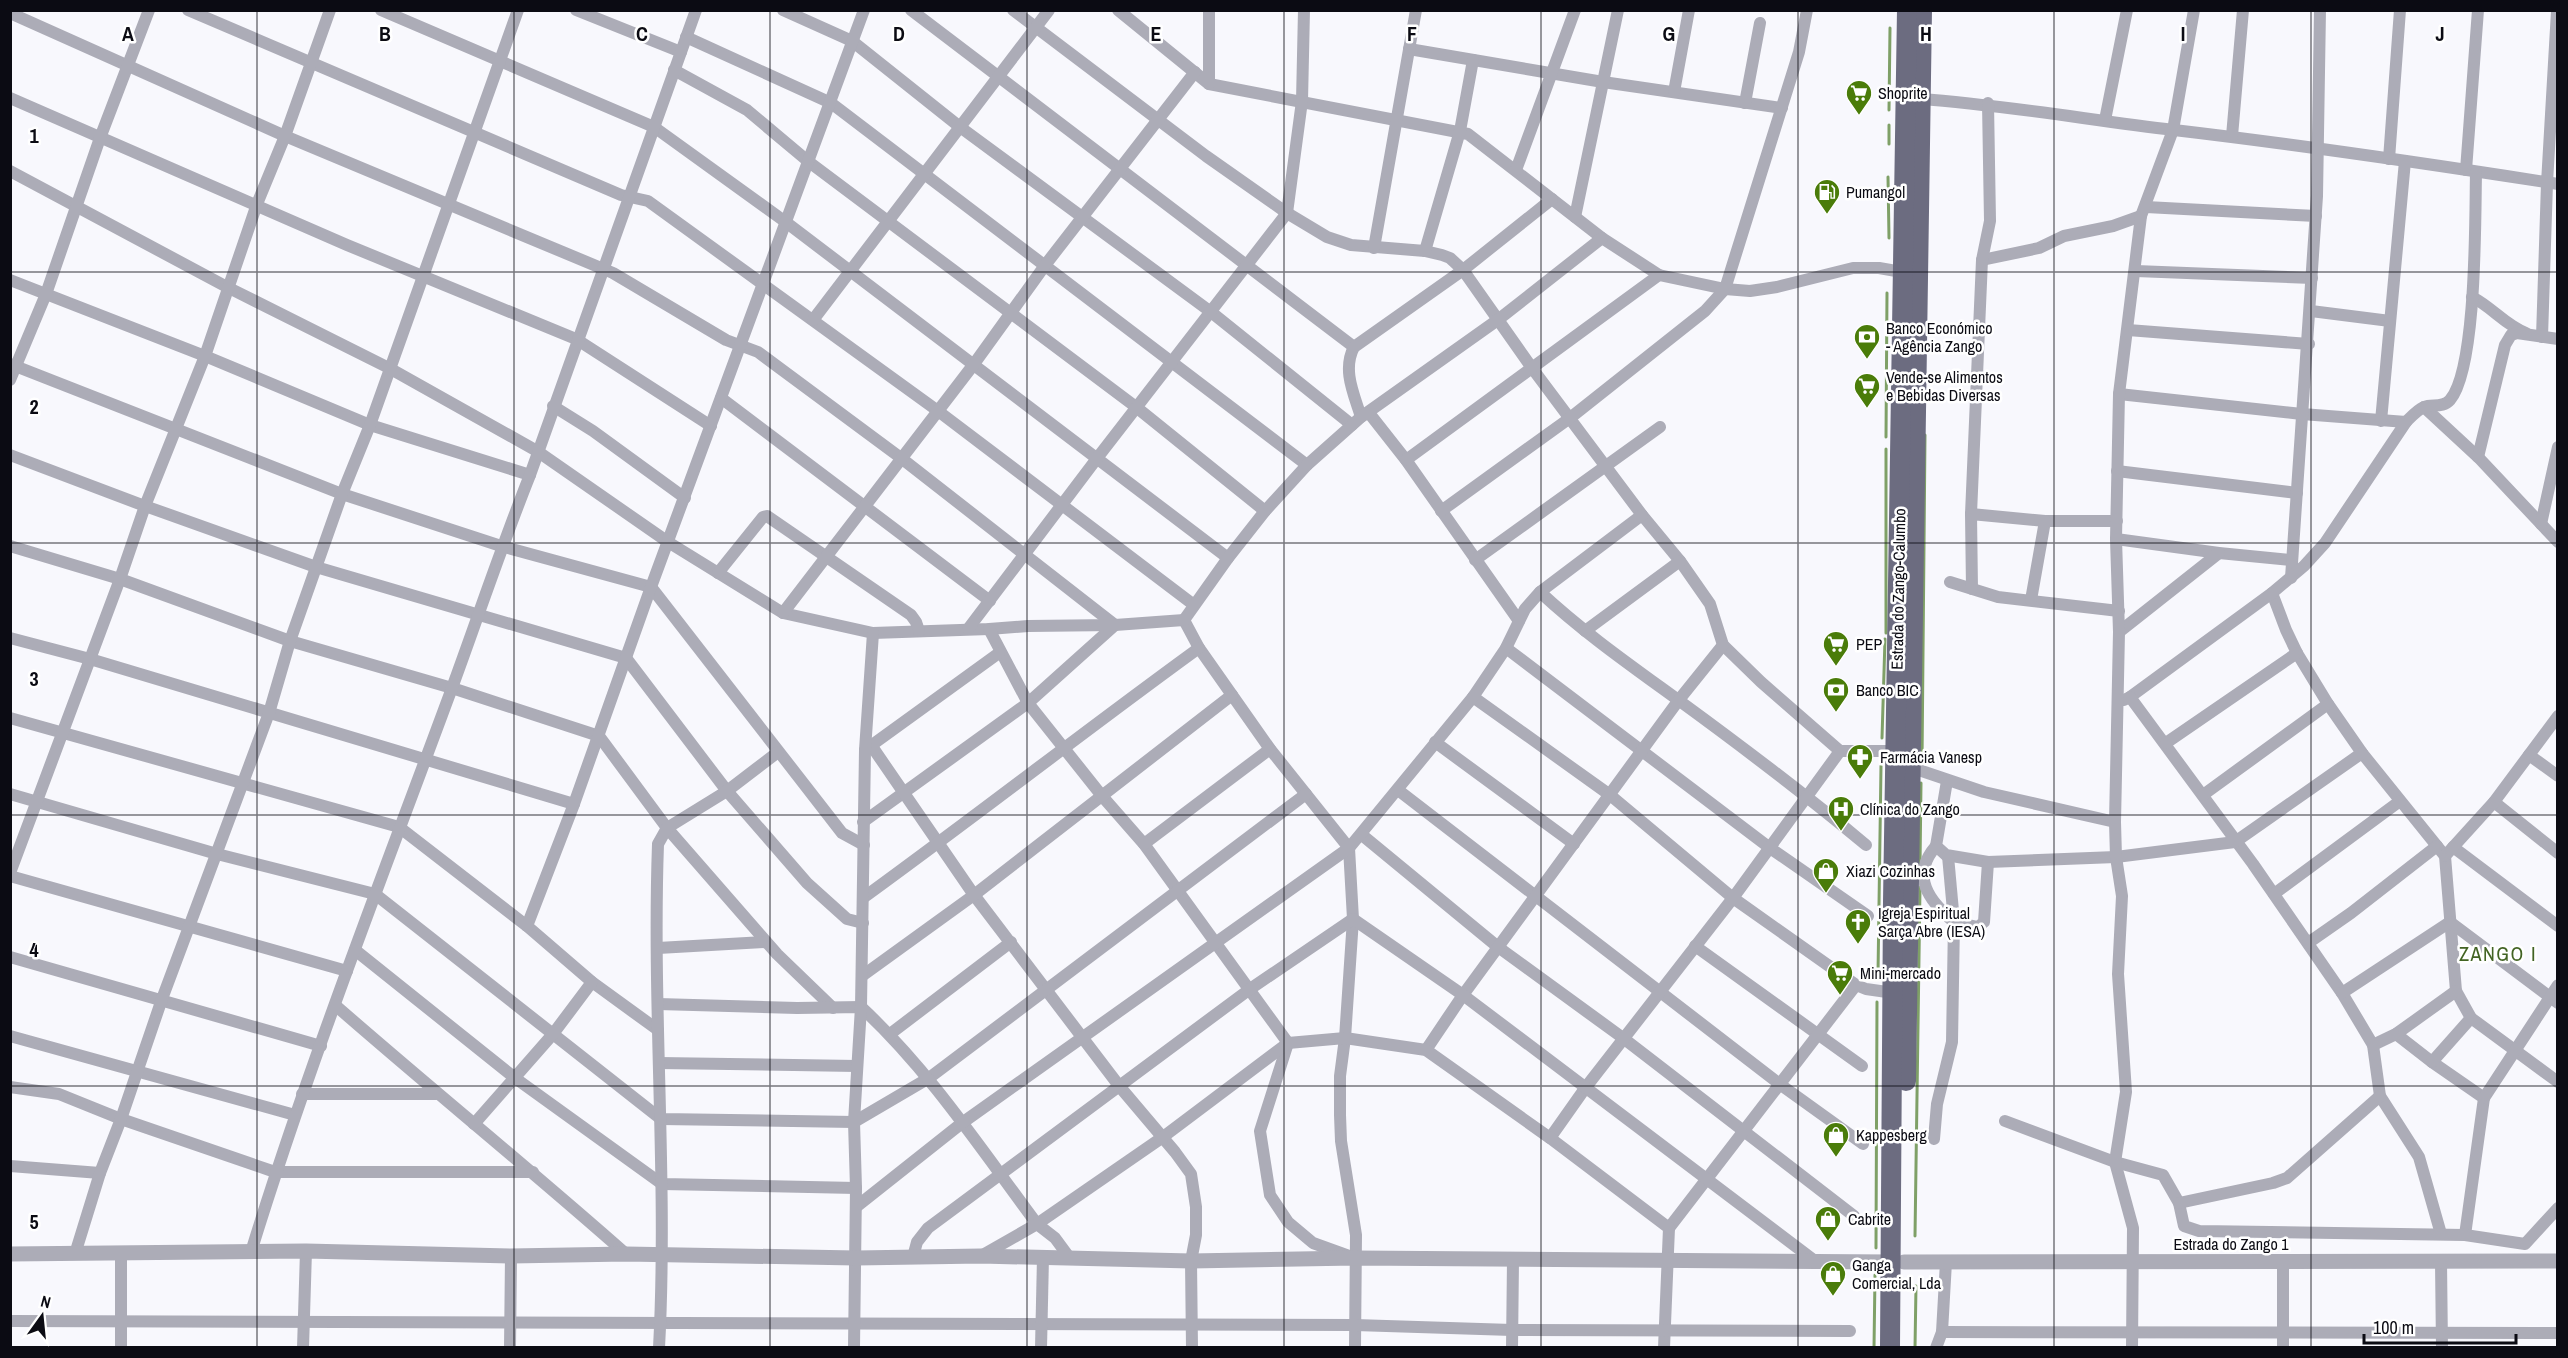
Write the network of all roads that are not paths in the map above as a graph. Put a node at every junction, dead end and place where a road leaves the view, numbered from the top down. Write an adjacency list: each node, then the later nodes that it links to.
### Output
1 (149, 10): 41 (street)
2 (188, 10): 39 (street)
3 (330, 10): 39 (street)
4 (381, 10): 40 (street)
5 (518, 10): 40 (street)
6 (576, 10): 37 (street)
7 (696, 10): 34 (street)
8 (783, 10): 35 (street)
9 (864, 10): 35 (street)
10 (910, 10): 45 (street)
11 (1013, 10): 33 (street)
12 (1049, 10): 33 (street)
13 (1118, 10): 43 (street)
14 (1209, 10): 47 (street)
15 (1304, 10): 51 (street)
16 (1416, 10): 36 (street)
17 (1575, 10): 44 (street)
18 (1618, 10): 46 (street)
19 (1689, 10): 48 (street)
20 (1807, 10): 55 (street)
21 (1907, 10): 99 (main road, Estrada do Zango-Calumbo)
22 (1922, 10): 50 (main road, Estrada do Zango-Calumbo)
23 (2127, 10): 58 (street)
24 (2194, 10): 62 (street)
25 (2243, 10): 65 (street)
26 (2320, 10): 67 (street)
27 (2400, 10): 68 (street)
28 (2478, 10): 74 (street)
29 (2550, 10): 30 (street)
30 (2557, 11): 76 (street)
31 (10, 13): 41 (street)
32 (1760, 23): 53 (street)
33 (1036, 29): 45 (street); 56 (street)
34 (686, 37): 37 (street); 52 (street)
35 (852, 41): 52 (street); 60 (street)
36 (1409, 48): 38 (street); 57 (street)
37 (681, 52): 42 (street)
38 (1473, 60): 44 (street); 61 (street)
39 (311, 62): 63 (street); 64 (street)
40 (501, 62): 59 (street); 63 (street)
41 (127, 67): 64 (street); 66 (street)
42 (674, 70): 59 (street); 70 (street)
43 (1195, 72): 47 (street); 56 (street)
44 (1554, 74): 46 (street); 73 (street)
45 (1000, 78): 60 (street); 71 (street)
46 (1603, 82): 48 (street); 86 (street)
47 (1209, 84): 51 (street)
48 (1674, 93): 53 (street)
49 (10, 98): 66 (street)
50 (1920, 99): 54 (street); 238 (main road, Estrada do Zango-Calumbo)
51 (1302, 100): 57 (street); 83 (street)
52 (831, 102): 70 (street); 75 (street)
53 (1745, 103): 55 (street)
54 (1988, 103): 58 (street); 92 (street)
55 (1782, 108): 106 (street)
56 (1157, 118): 71 (street); 83 (street)
57 (1396, 118): 61 (street); 90 (street)
58 (2105, 120): 62 (street)
59 (654, 127): 77 (street); 88 (street)
60 (960, 127): 75 (street); 84 (street)
61 (1460, 130): 73 (street); 91 (street)
62 (2173, 130): 65 (street); 82 (street)
63 (475, 134): 77 (street); 80 (street)
64 (285, 136): 79 (street); 80 (street)
65 (2232, 136): 67 (street)
66 (100, 138): 79 (street); 81 (street)
67 (2319, 150): 68 (street); 85 (street)
68 (2390, 159): 69 (street)
69 (2405, 161): 74 (street); 114 (street)
70 (809, 162): 87 (street); 88 (street)
71 (1119, 169): 84 (street); 94 (street)
72 (10, 171): 81 (street)
73 (1516, 171): 78 (street)
74 (2471, 171): 76 (street); 108 (street)
75 (925, 173): 87 (street); 93 (street)
76 (2552, 183): 116 (street)
77 (630, 196): 95 (street); 104 (street)
78 (1552, 199): 86 (street); 96 (street)
79 (257, 204): 101 (street); 105 (street)
80 (448, 205): 95 (street); 101 (street)
81 (75, 206): 105 (street); 107 (street)
82 (2144, 212): 85 (street); 92 (street); 97 (street)
83 (1287, 213): 90 (street); 94 (street)
84 (1082, 216): 93 (street); 110 (street)
85 (2316, 216): 102 (street)
86 (1575, 217): 89 (street)
87 (888, 222): 98 (street); 111 (street)
88 (787, 223): 98 (street); 104 (street)
89 (1602, 238): 100 (street); 112 (street)
90 (1374, 248): 91 (street)
91 (1425, 251): 96 (street)
92 (1982, 260): 163 (street)
93 (1046, 264): 111 (street); 123 (street)
94 (1246, 264): 110 (street); 121 (street)
95 (603, 269): 117 (street); 120 (street)
96 (1462, 270): 112 (street); 121 (street)
97 (2136, 271): 102 (street); 115 (street)
98 (850, 272): 113 (street); 124 (street)
99 (1902, 272): 106 (street); 233 (main road, Estrada do Zango-Calumbo)
100 (1659, 275): 106 (street); 127 (street)
101 (422, 276): 117 (street); 126 (street)
102 (2312, 278): 109 (street)
103 (10, 280): 107 (street)
104 (765, 284): 113 (street); 120 (street)
105 (227, 287): 122 (street); 126 (street)
106 (1725, 289): 137 (street)
107 (46, 294): 122 (street); 125 (street)
108 (2472, 297): 116 (street); 133 (street)
109 (2311, 311): 114 (street); 119 (street)
110 (1210, 312): 123 (street); 136 (street)
111 (1010, 313): 124 (street); 132 (street)
112 (1500, 319): 127 (street); 136 (street)
113 (813, 320): 134 (street)
114 (2390, 321): 138 (street)
115 (2128, 330): 119 (street); 129 (street)
116 (2536, 336): 118 (street); 148 (street)
117 (576, 339): 131 (street); 141 (street)
118 (2558, 339)
119 (2309, 344): 135 (street)
120 (742, 346): 130 (street); 149 (street)
121 (1354, 347): 136 (street)
122 (205, 356): 140 (street); 142 (street)
123 (1173, 361): 132 (street); 151 (street)
124 (974, 364): 134 (street); 147 (street)
125 (13, 365): 128 (street); 142 (street)
126 (389, 368): 140 (street); 145 (street)
127 (1532, 368): 137 (street); 150 (street)
128 (10, 380)
129 (2120, 394): 135 (street); 153 (street)
130 (721, 398): 141 (street); 160 (street)
131 (553, 406): 145 (street); 157 (street)
132 (1137, 407): 147 (street); 161 (street)
133 (2424, 407): 139 (street); 148 (street)
134 (938, 411): 149 (street); 158 (street)
135 (2302, 414): 138 (street); 155 (street)
136 (1360, 418): 150 (street); 151 (street)
137 (1570, 418): 152 (street); 162 (street)
138 (2381, 421): 139 (street)
139 (2406, 422): 182 (street)
140 (370, 425): 154 (street); 156 (street)
141 (711, 426): 157 (street)
142 (176, 427): 156 (street); 159 (street)
143 (1660, 427): 152 (street)
144 (2558, 447): 167 (street)
145 (537, 451): 154 (street); 169 (street)
146 (10, 455): 159 (street)
147 (1098, 457): 158 (street); 176 (street)
148 (2478, 457): 167 (street)
149 (901, 458): 160 (street); 173 (street)
150 (1406, 460): 162 (street)
151 (1307, 465): 161 (street)
152 (1606, 465): 164 (street); 177 (street)
153 (2117, 471): 155 (street); 166 (street)
154 (530, 475): 172 (street)
155 (2297, 493): 178 (street)
156 (342, 494): 172 (street); 180 (street)
157 (685, 498): 169 (street)
158 (1061, 505): 173 (street); 191 (street)
159 (145, 506): 180 (street); 183 (street)
160 (864, 506): 175 (street); 190 (street)
161 (1265, 511): 176 (street)
162 (1441, 511): 177 (street)
163 (1971, 514): 165 (street); 186 (street)
164 (1642, 515): 179 (street); 187 (street)
165 (2045, 521): 166 (street); 189 (street)
166 (2116, 521): 168 (street)
167 (2541, 524): 170 (street)
168 (2116, 539): 174 (street); 192 (street)
169 (668, 542): 181 (street); 185 (street)
170 (2558, 542)
171 (10, 546): 183 (street)
172 (501, 546): 185 (street); 194 (street)
173 (1026, 554): 190 (street); 197 (street)
174 (2219, 554): 178 (street); 202 (street)
175 (828, 556): 181 (street); 193 (street); 200 (street)
176 (1228, 558): 191 (street)
177 (1475, 560): 196 (street)
178 (2291, 560): 182 (street)
179 (1680, 561): 201 (street); 206 (street)
180 (316, 567): 194 (street); 205 (street)
181 (718, 573): 193 (street)
182 (2291, 578): 188 (street)
183 (120, 579): 205 (street); 212 (street)
184 (1950, 582): 186 (street)
185 (651, 587): 211 (street); 234 (street)
186 (1972, 589): 189 (street)
187 (1540, 592): 196 (street); 201 (street)
188 (2272, 593): 210 (street); 216 (street)
189 (2031, 600): 192 (street)
190 (990, 601): 198 (street)
191 (1194, 605): 195 (street)
192 (2119, 611): 202 (street)
193 (783, 613): 203 (street)
194 (477, 616): 211 (street); 213 (street)
195 (1184, 620): 197 (street); 207 (street)
196 (1519, 621): 208 (street)
197 (1115, 625): 199 (street); 218 (street)
198 (968, 629): 199 (street); 200 (street)
199 (989, 629): 209 (street)
200 (919, 631): 203 (street)
201 (1585, 631): 217 (street)
202 (2119, 632): 219 (street)
203 (873, 633): 229 (street)
204 (10, 638): 212 (street)
205 (290, 641): 213 (street); 221 (street)
206 (1724, 645): 217 (street); 232 (street)
207 (1199, 648): 214 (street); 228 (street)
208 (1506, 648): 215 (street); 231 (street)
209 (999, 653): 218 (street); 229 (street)
210 (2297, 653): 220 (street); 227 (street)
211 (626, 658): 225 (street); 242 (street)
212 (90, 659): 221 (street); 224 (street)
213 (452, 688): 225 (street); 237 (street)
214 (1232, 695): 230 (street); 250 (street)
215 (1473, 697): 226 (street); 247 (street)
216 (2130, 698): 219 (street); 227 (street)
217 (1678, 701): 231 (street); 248 (street)
218 (1028, 702): 228 (street); 245 (street)
219 (2117, 703): 256 (street)
220 (2328, 704): 235 (street); 249 (street)
221 (269, 713): 237 (street); 241 (street)
222 (2558, 716): 236 (street)
223 (10, 718): 224 (street)
224 (62, 732): 241 (street); 251 (street)
225 (599, 736): 254 (street); 258 (street)
226 (1435, 742): 243 (street); 263 (street)
227 (2166, 743): 249 (street)
228 (1063, 747): 250 (street); 261 (street)
229 (868, 748): 245 (street); 255 (street)
230 (1270, 749): 246 (street); 262 (street)
231 (1642, 751): 247 (street); 268 (street)
232 (1840, 751): 233 (street); 248 (street)
233 (1896, 751): 309 (main road, Estrada do Zango-Calumbo)
234 (778, 752): 242 (street); 264 (street)
235 (2361, 753): 252 (street); 260 (street)
236 (2529, 754): 239 (street); 253 (street)
237 (424, 759): 254 (street); 257 (street)
238 (1910, 767): 240 (street); 399 (main road, Estrada do Zango-Calumbo)
239 (2558, 776)
240 (1947, 781): 256 (street); 266 (street)
241 (243, 783): 257 (street); 271 (street)
242 (727, 790): 258 (street); 285 (street)
243 (1398, 790): 259 (street); 280 (street)
244 (10, 794): 251 (street)
245 (904, 794): 255 (street); 261 (street)
246 (1305, 794): 267 (street); 276 (street)
247 (1610, 795): 263 (street); 282 (street)
248 (1806, 795): 265 (street); 268 (street)
249 (2203, 795): 260 (street)
250 (1102, 796): 262 (street); 279 (street)
251 (37, 801): 271 (street); 275 (street)
252 (2400, 801): 269 (street); 278 (street)
253 (2494, 802): 269 (street); 270 (street)
254 (574, 804): 288 (street)
255 (863, 822): 264 (street)
256 (2115, 822): 273 (street)
257 (399, 828): 277 (street); 288 (street)
258 (667, 828): 291 (street); 297 (street)
259 (1362, 836): 267 (street); 296 (street)
260 (2235, 842): 273 (street); 278 (street)
261 (939, 843): 279 (street); 281 (street)
262 (1144, 844): 276 (street)
263 (1574, 844): 280 (street)
264 (864, 845): 281 (street)
265 (1866, 845)
266 (1936, 846): 272 (street); 286 (street)
267 (1350, 848): 284 (street); 293 (street)
268 (1770, 848): 282 (street); 283 (street)
269 (2445, 850): 287 (street); 289 (street); 294 (street)
270 (2558, 853)
271 (217, 854): 277 (street); 290 (street)
272 (1948, 856): 274 (street); 286 (street)
273 (2116, 856): 274 (street); 361 (street)
274 (1988, 862): 286 (street)
275 (10, 874): 290 (street)
276 (1177, 890): 293 (street); 305 (street)
277 (375, 894): 298 (street); 320 (street)
278 (2274, 894): 294 (street)
279 (974, 895): 292 (street); 301 (street)
280 (1536, 895): 296 (street); 307 (street)
281 (863, 898): 285 (street)
282 (1733, 898): 295 (street); 303 (street)
283 (1868, 916)
284 (1353, 920): 306 (street); 311 (street); 326 (street)
285 (863, 922): 301 (street)
286 (1954, 922): 359 (street)
287 (2450, 922): 308 (street); 310 (street); 313 (street)
288 (527, 926): 302 (street)
289 (2558, 926)
290 (191, 927): 300 (street); 312 (street)
291 (766, 942): 297 (street); 317 (street)
292 (1011, 942): 305 (street); 321 (street)
293 (1216, 942): 306 (street); 325 (street)
294 (2308, 943): 310 (street)
295 (1695, 946): 307 (street); 323 (street)
296 (1498, 947): 311 (street); 327 (street)
297 (658, 948): 314 (street)
298 (355, 950): 300 (street); 338 (street)
299 (10, 957): 312 (street)
300 (347, 971): 315 (street)
301 (862, 976): 316 (street)
302 (592, 982): 319 (street); 320 (street)
303 (1856, 985): 309 (street); 323 (street)
304 (2558, 985): 313 (street)
305 (1047, 989): 325 (street); 339 (street)
306 (1250, 989): 328 (street); 343 (street)
307 (1660, 990): 327 (street); 341 (street)
308 (2456, 991): 318 (street); 322 (street)
309 (1894, 993): 399 (main road, Estrada do Zango-Calumbo)
310 (2342, 993): 329 (street)
311 (1463, 995): 332 (street); 344 (street)
312 (162, 999): 330 (street); 337 (street)
313 (2553, 1000): 331 (street)
314 (658, 1004): 317 (street); 319 (street)
315 (335, 1005): 330 (street); 346 (street)
316 (861, 1007): 317 (street); 321 (street); 335 (street)
317 (833, 1008)
318 (2471, 1018): 331 (street); 333 (street)
319 (658, 1030): 334 (street)
320 (553, 1034): 338 (street); 351 (street)
321 (890, 1034): 339 (street)
322 (2396, 1034): 329 (street); 333 (street)
323 (1816, 1035): 336 (street); 341 (street)
324 (10, 1036): 337 (street)
325 (1083, 1036): 343 (street); 354 (street)
326 (1345, 1038): 328 (street); 332 (street); 392 (street)
327 (1623, 1038): 344 (street); 356 (street)
328 (1288, 1043): 357 (street); 392 (street)
329 (2373, 1045): 347 (street)
330 (321, 1046): 345 (street)
331 (2515, 1049): 340 (street); 348 (street)
332 (1426, 1050): 358 (street)
333 (2432, 1062): 348 (street)
334 (659, 1063): 335 (street); 351 (street)
335 (857, 1066): 353 (street)
336 (1862, 1066)
337 (138, 1070): 349 (street); 350 (street)
338 (515, 1078): 355 (street); 368 (street)
339 (929, 1078): 353 (street); 354 (street)
340 (2558, 1082)
341 (1781, 1085): 356 (street); 360 (street)
342 (10, 1087): 350 (street)
343 (1120, 1087): 357 (street); 366 (street)
344 (1586, 1087): 358 (street); 367 (street)
345 (302, 1094): 346 (street); 349 (street)
346 (436, 1094): 355 (street)
347 (2380, 1096): 370 (street); 376 (street)
348 (2484, 1098): 377 (street)
349 (295, 1115): 363 (street)
350 (122, 1119): 363 (street); 365 (street)
351 (661, 1119): 353 (street); 368 (street)
352 (2006, 1121): 361 (street)
353 (854, 1122): 369 (street)
354 (962, 1123): 366 (street); 371 (street)
355 (474, 1124): 364 (street)
356 (1745, 1131): 367 (street); 373 (street)
357 (1163, 1137): 374 (street); 394 (street)
358 (1550, 1138): 375 (street)
359 (1934, 1139)
360 (1863, 1144)
361 (2115, 1162): 370 (street); 401 (street)
362 (10, 1166): 365 (street)
363 (276, 1172): 364 (street); 380 (street)
364 (533, 1172): 384 (street)
365 (100, 1173): 382 (street)
366 (1000, 1175): 374 (street); 388 (street)
367 (1707, 1179): 375 (street); 396 (street)
368 (662, 1184): 369 (street); 385 (street)
369 (856, 1188): 371 (street)
370 (2179, 1203): 376 (street)
371 (856, 1207): 391 (street)
372 (2558, 1208): 378 (street)
373 (1854, 1216)
374 (1037, 1224): 387 (street); 390 (street)
375 (1669, 1228): 395 (street)
376 (2440, 1234): 377 (street)
377 (2465, 1235): 378 (street)
378 (2525, 1244): 397 (street)
379 (306, 1251): 380 (street, Estrada do Zango 1); 386 (street, Estrada do Zango 1); 406 (street)
380 (251, 1252): 383 (street, Estrada do Zango 1)
381 (10, 1254): 382 (street, Estrada do Zango 1)
382 (75, 1254): 383 (street, Estrada do Zango 1)
383 (121, 1254): 405 (street)
384 (626, 1254): 385 (street, Estrada do Zango 1); 386 (street, Estrada do Zango 1)
385 (663, 1254): 391 (street, Estrada do Zango 1); 407 (street)
386 (511, 1256): 408 (street)
387 (981, 1256): 388 (street, Estrada do Zango 1); 389 (street, Estrada do Zango 1)
388 (913, 1257): 391 (street, Estrada do Zango 1)
389 (1043, 1257): 390 (street, Estrada do Zango 1); 410 (street)
390 (1069, 1257): 394 (street, Estrada do Zango 1)
391 (856, 1258): 409 (street)
392 (1355, 1258): 393 (street, Estrada do Zango 1); 394 (street, Estrada do Zango 1); 412 (street)
393 (1513, 1260): 395 (street, Estrada do Zango 1); 413 (street)
394 (1191, 1261): 411 (street)
395 (1667, 1261): 396 (street, Estrada do Zango 1); 414 (street)
396 (1815, 1261): 399 (street, Estrada do Zango 1)
397 (2525, 1261): 398 (street, Estrada do Zango 1); 403 (street, Estrada do Zango 1)
398 (2558, 1261)
399 (1898, 1262): 400 (street, Estrada do Zango 1); 431 (main road, Estrada do Zango-Calumbo); 432 (main road, Estrada do Zango-Calumbo)
400 (1946, 1262): 401 (street, Estrada do Zango 1); 416 (street)
401 (2134, 1262): 402 (street, Estrada do Zango 1); 417 (street)
402 (2283, 1262): 403 (street, Estrada do Zango 1); 418 (street)
403 (2441, 1262): 420 (street)
404 (10, 1321): 405 (street)
405 (121, 1322): 406 (street); 421 (street)
406 (303, 1322): 408 (street); 422 (street)
407 (660, 1322): 408 (street); 409 (street); 424 (street)
408 (510, 1323): 423 (street)
409 (855, 1324): 410 (street); 425 (street)
410 (1041, 1324): 411 (street); 426 (street)
411 (1192, 1325): 412 (street); 427 (street)
412 (1355, 1325): 413 (street); 428 (street)
413 (1512, 1330): 414 (street); 429 (street)
414 (1664, 1330): 415 (street); 430 (street)
415 (1850, 1331)
416 (1942, 1332): 417 (street); 433 (street)
417 (2132, 1333): 418 (street); 434 (street)
418 (2283, 1333): 420 (street); 435 (street)
419 (2558, 1333): 420 (street)
420 (2442, 1334): 436 (street)
421 (121, 1347)
422 (303, 1347)
423 (510, 1347)
424 (659, 1347)
425 (854, 1347)
426 (1041, 1347)
427 (1192, 1347)
428 (1355, 1347)
429 (1512, 1347)
430 (1664, 1347)
431 (1890, 1347)
432 (1904, 1347)
433 (1936, 1347)
434 (2132, 1347)
435 (2283, 1347)
436 (2442, 1347)

